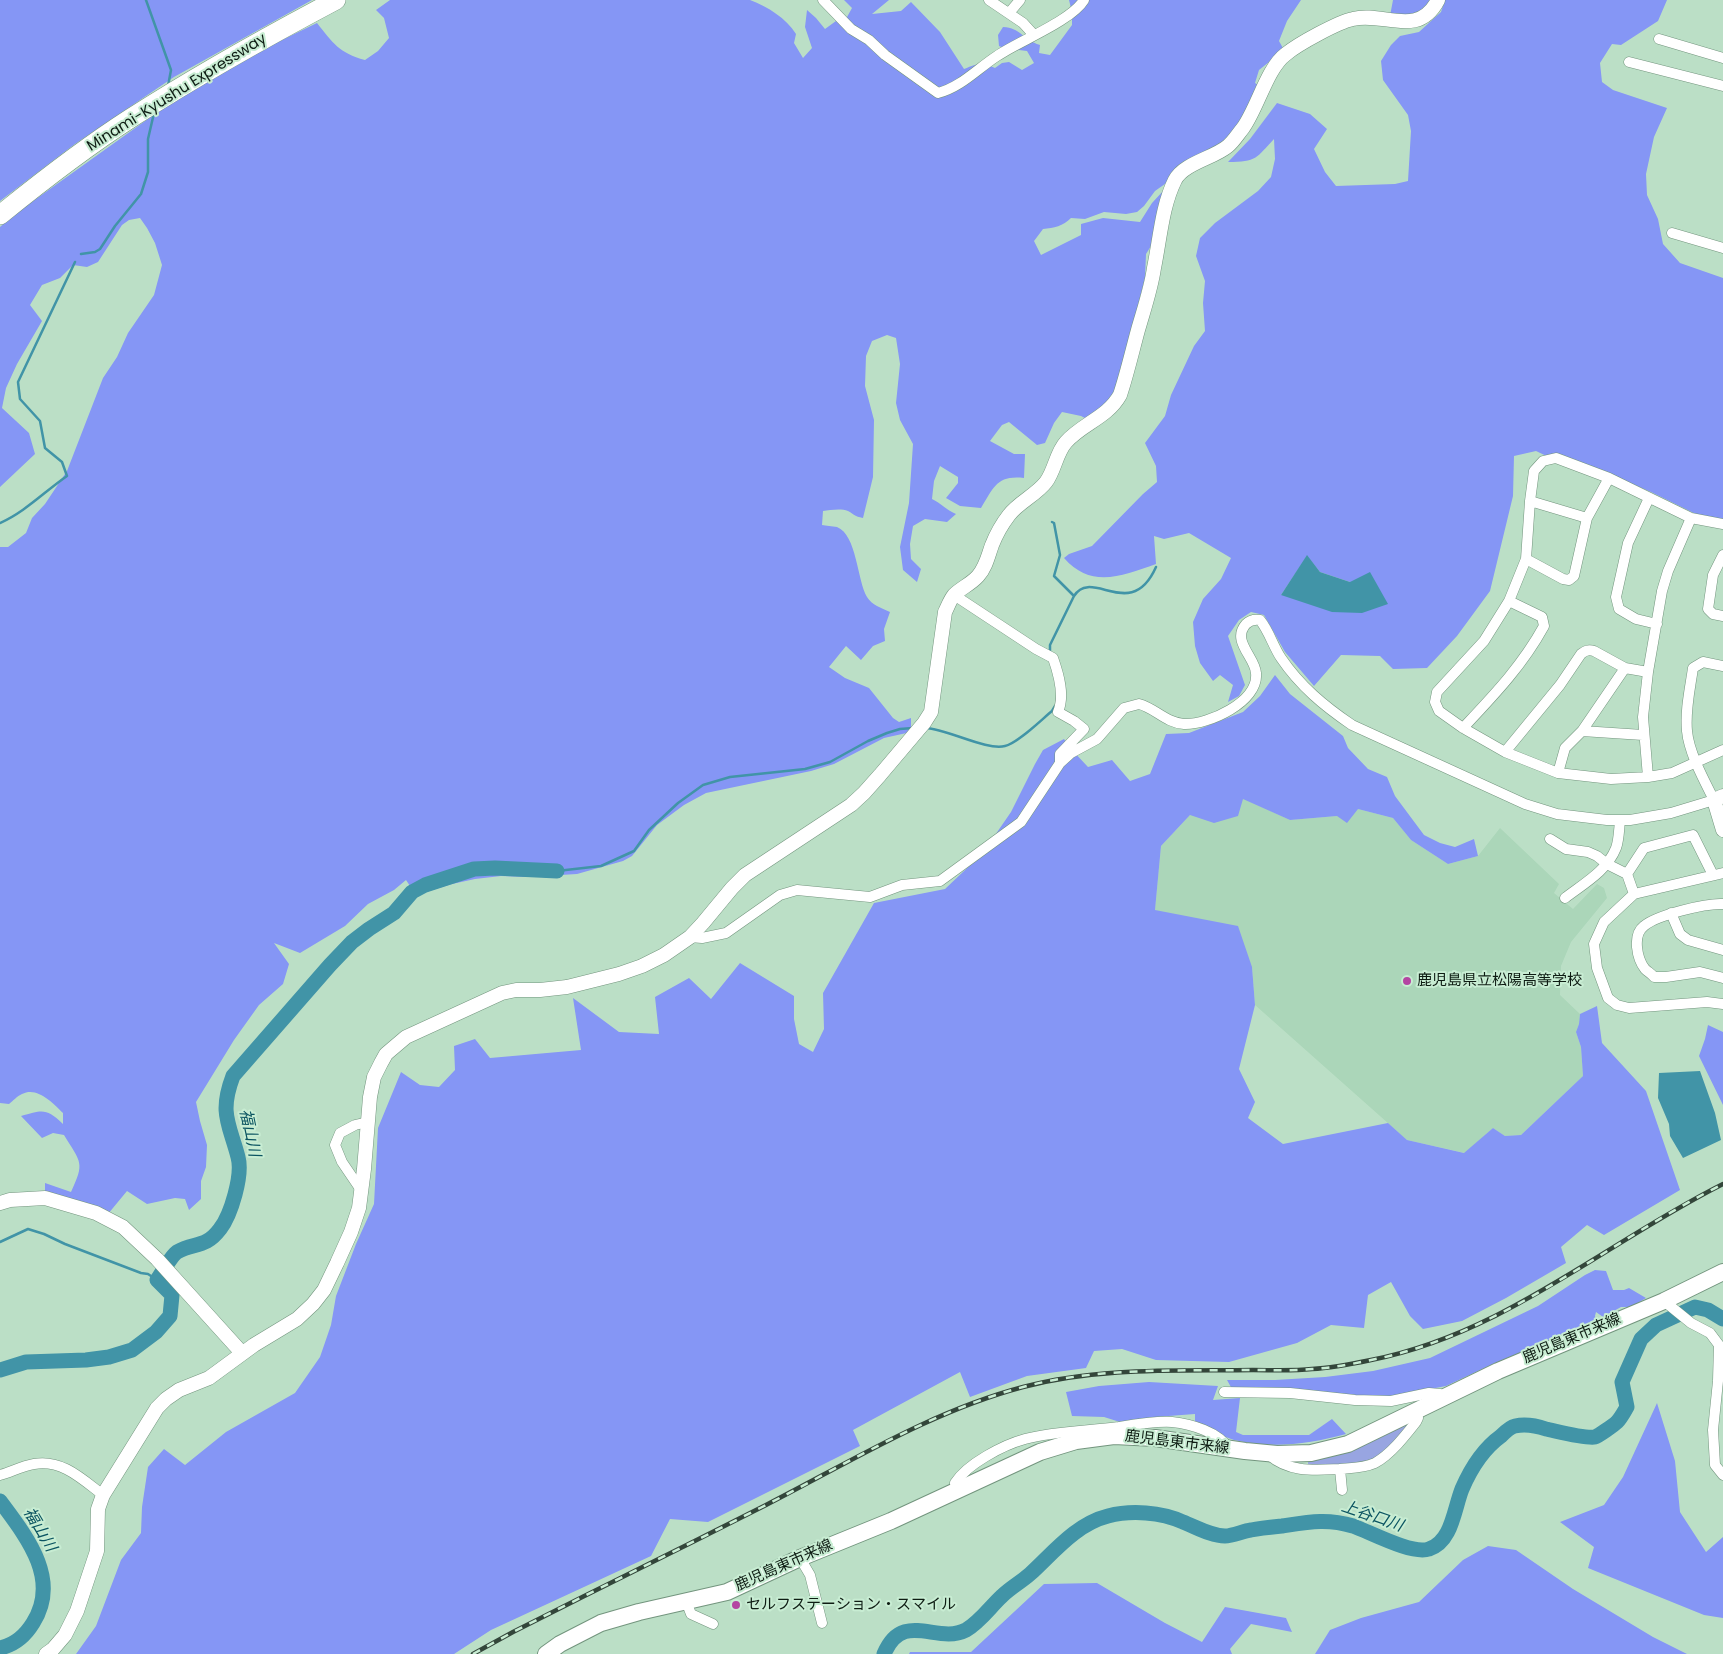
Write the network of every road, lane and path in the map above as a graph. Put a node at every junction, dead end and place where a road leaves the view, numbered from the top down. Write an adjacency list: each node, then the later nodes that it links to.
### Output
1 (336, 0): 13 (highway, Minami-Kyushu Expressway)
2 (823, 0): 8 (street)
3 (989, 0): 7 (street)
4 (1020, 0): 7 (street)
5 (1084, 0): 8 (street)
6 (1438, 0): 24 (street)
7 (1009, 13): 8 (street)
8 (1034, 35)
9 (1659, 39): 10 (street)
10 (1723, 58)
11 (1629, 62): 12 (street)
12 (1723, 86)
13 (0, 215)
14 (1672, 232): 15 (street)
15 (1723, 248)
16 (1608, 478): 17 (street); 18 (street); 19 (street)
17 (1649, 498): 20 (street); 27 (street)
18 (1530, 501): 19 (street); 23 (street)
19 (1587, 518): 23 (street)
20 (1691, 518): 21 (street); 27 (street)
21 (1723, 524)
22 (1723, 555): 26 (street)
23 (1526, 559): 25 (street)
24 (954, 595): 37 (street); 51 (street)
25 (1509, 601): 31 (street); 31 (street)
26 (1723, 616)
27 (1657, 624): 30 (street)
28 (1723, 666): 36 (street)
29 (1625, 668): 30 (street); 32 (street); 35 (street)
30 (1648, 672): 33 (street)
31 (1463, 728): 35 (street)
32 (1582, 731): 33 (street); 38 (street)
33 (1643, 735): 39 (street)
34 (1723, 750): 36 (street)
35 (1505, 752): 38 (street)
36 (1696, 762): 39 (street); 40 (street)
37 (1060, 763): 41 (street); 51 (street)
38 (1558, 773): 39 (street)
39 (1648, 777)
40 (1718, 798): 41 (street); 42 (street)
41 (1620, 821): 44 (street)
42 (1723, 830)
43 (1550, 839): 44 (street)
44 (1606, 864): 45 (street); 48 (street)
45 (1627, 874): 46 (street); 47 (street)
46 (1718, 874): 47 (street)
47 (1634, 894): 54 (street)
48 (1565, 898)
49 (1723, 904): 50 (street)
50 (1672, 913): 52 (street); 53 (street)
51 (690, 936): 55 (street)
52 (1723, 950)
53 (1723, 978)
54 (1723, 1004)
55 (368, 1122): 56 (street); 56 (street)
56 (361, 1190): 60 (street)
57 (0, 1203): 60 (street)
58 (1723, 1272): 59 (main road, 鹿児島東市来線)
59 (1664, 1301): 62 (main road, 鹿児島東市来線); 67 (street)
60 (242, 1352): 69 (street)
61 (1224, 1392): 62 (street)
62 (1445, 1397): 63 (main road, 鹿児島東市来線)
63 (1416, 1411): 64 (main road, 鹿児島東市来線); 65 (street)
64 (1266, 1453): 65 (street); 70 (main road, 鹿児島東市来線)
65 (1340, 1469): 68 (street)
66 (0, 1475): 69 (street)
67 (1723, 1475)
68 (1342, 1490)
69 (103, 1495): 74 (street)
70 (800, 1558): 71 (main road, 鹿児島東市来線); 72 (street)
71 (686, 1601): 73 (street); 75 (main road, 鹿児島東市来線)
72 (822, 1623)
73 (714, 1624)
74 (46, 1654)
75 (546, 1654)

